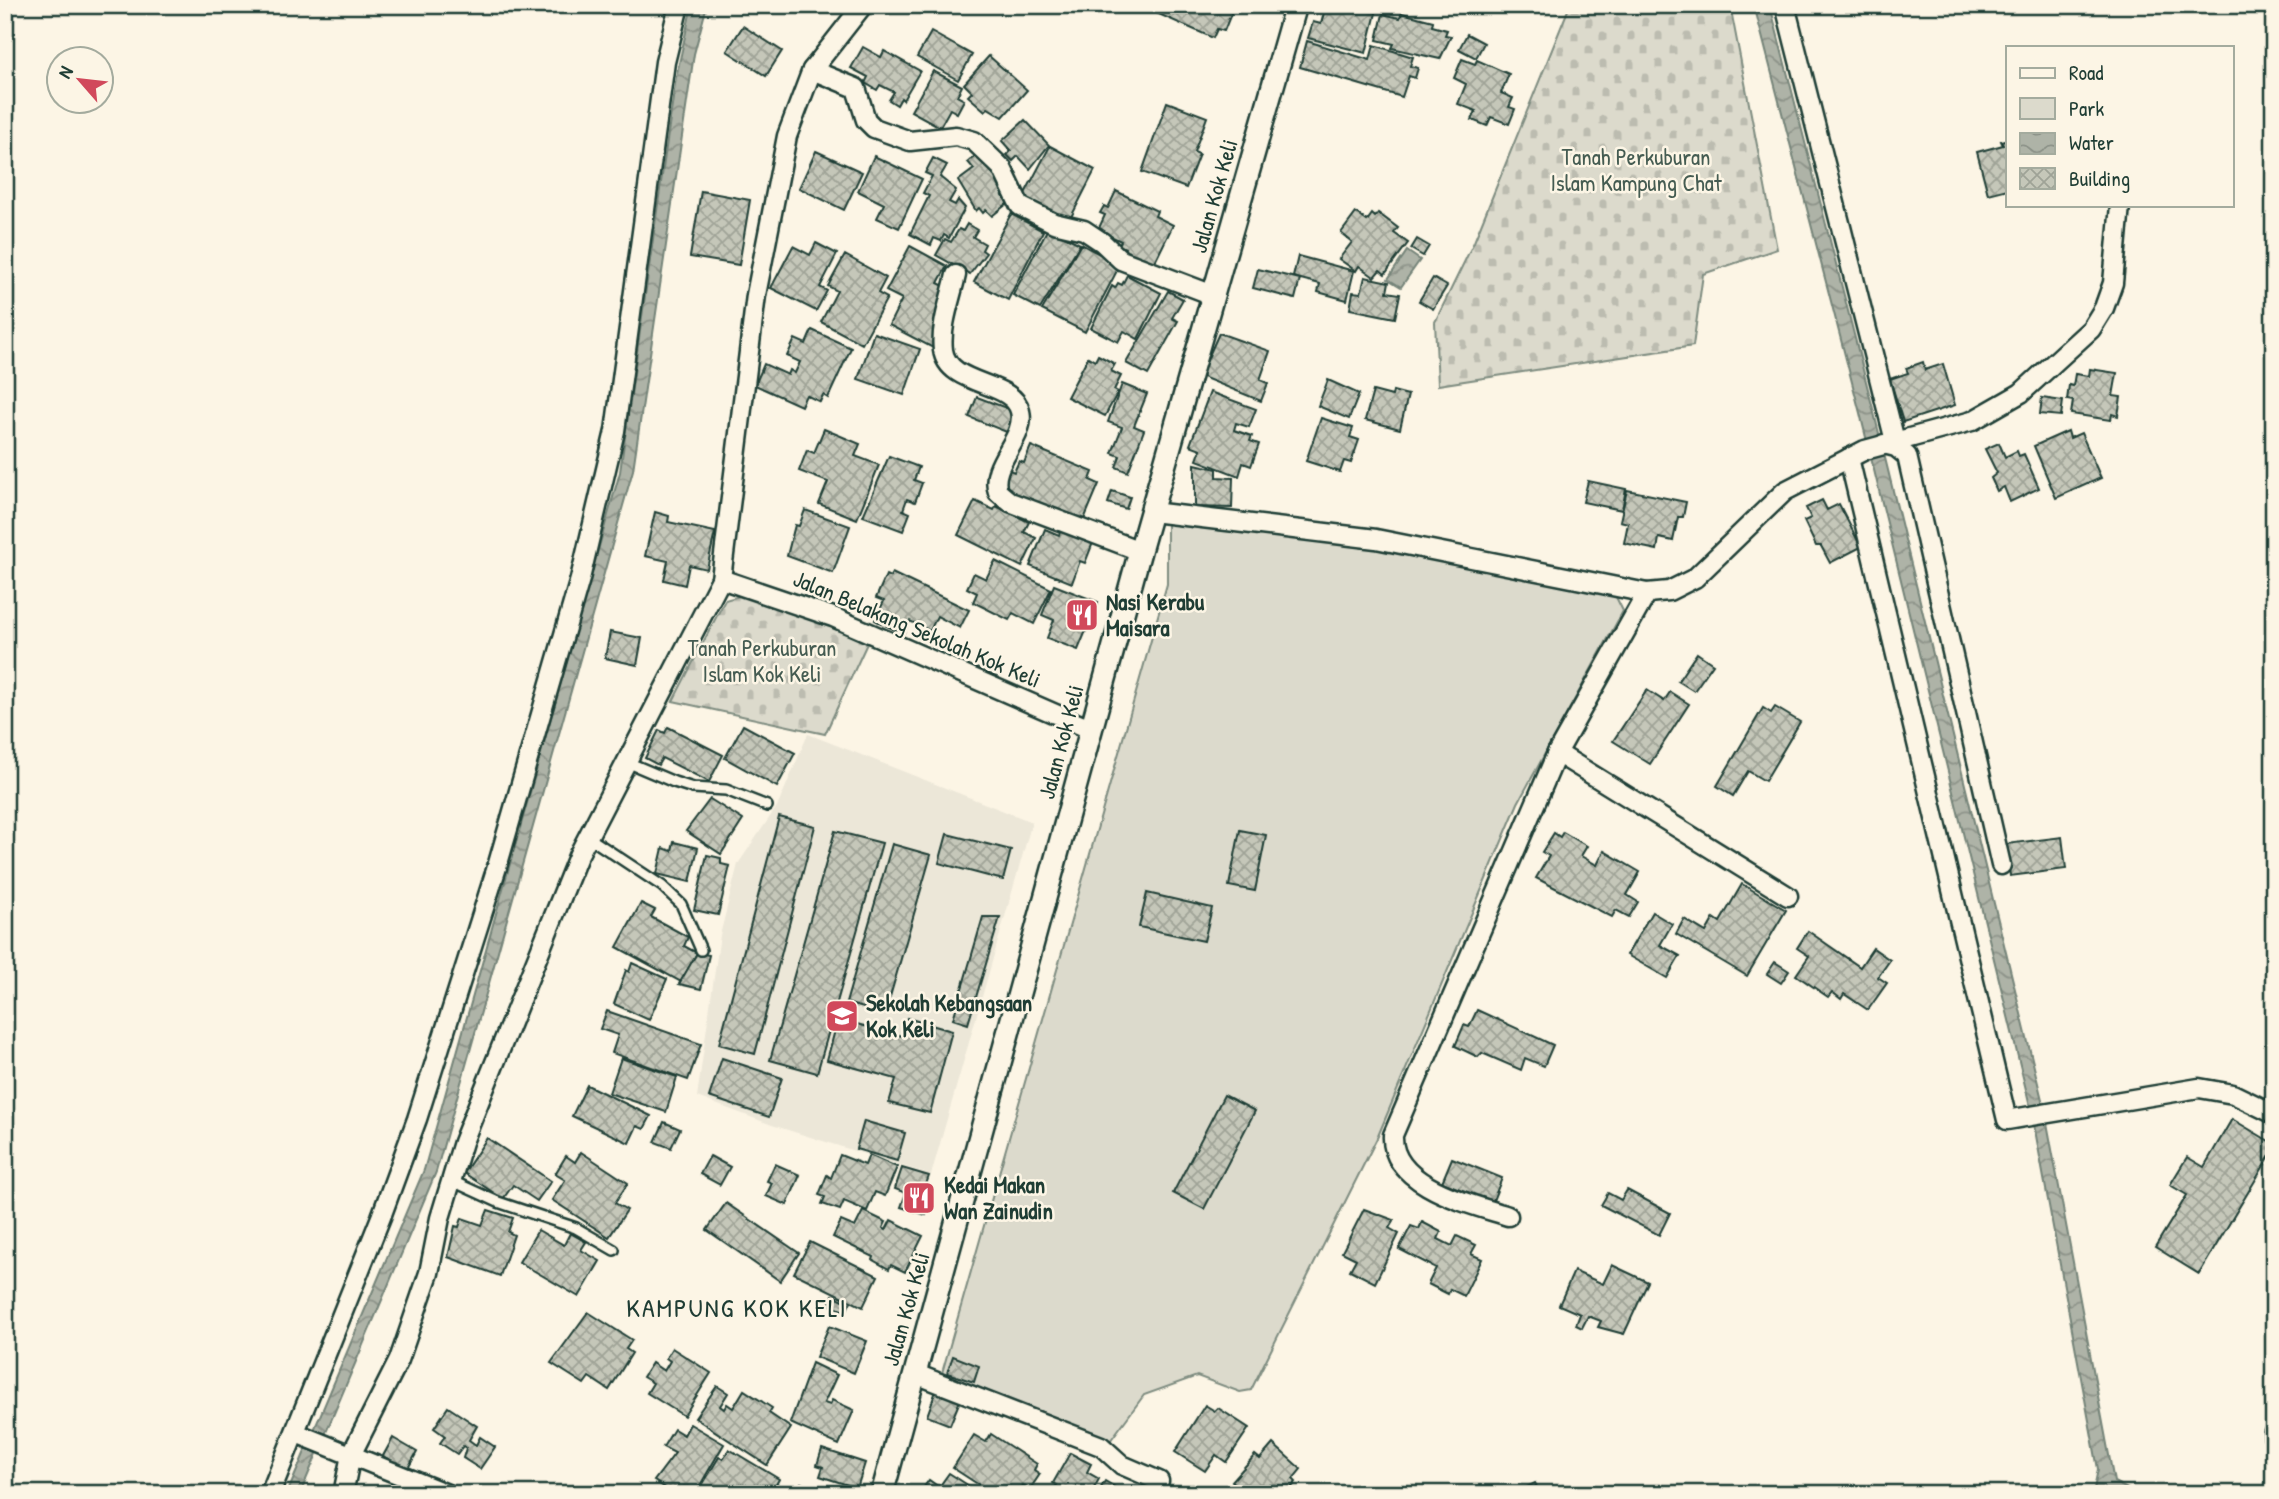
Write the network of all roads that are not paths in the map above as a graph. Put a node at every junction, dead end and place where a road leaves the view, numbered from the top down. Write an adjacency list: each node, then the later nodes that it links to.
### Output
1 (679, 5): 29 (street)
2 (863, 5): 5 (street)
3 (1296, 5): 8 (street, Jalan Kok Keli)
4 (1785, 5): 9 (street)
5 (812, 70): 8 (street); 13 (street)
6 (2120, 206): 9 (street)
7 (956, 275): 12 (street)
8 (1213, 295): 11 (street, Jalan Kok Keli)
9 (1890, 442): 10 (street); 20 (street)
10 (1857, 454): 14 (street); 23 (street)
11 (1152, 512): 12 (street, Jalan Kok Keli); 14 (street)
12 (1140, 551): 15 (street, Jalan Kok Keli)
13 (721, 579): 15 (street, Jalan Belakang Sekolah Kok Keli); 17 (street)
14 (1647, 593): 16 (street)
15 (1092, 730): 27 (street, Jalan Kok Keli)
16 (1557, 753): 21 (street); 25 (street)
17 (627, 762): 18 (lane); 19 (street)
18 (766, 806)
19 (587, 837): 22 (lane); 24 (street)
20 (2001, 865)
21 (1788, 896)
22 (701, 950)
23 (2274, 1114)
24 (450, 1180): 26 (lane); 31 (street)
25 (1508, 1216)
26 (614, 1250)
27 (916, 1374): 32 (street); 36 (street, Jalan Kok Keli)
28 (2274, 1432): 30 (street)
29 (299, 1434): 31 (street); 33 (street)
30 (2274, 1438)
31 (351, 1455): 34 (street); 35 (street)
32 (1159, 1481)
33 (270, 1494)
34 (343, 1494)
35 (447, 1494)
36 (882, 1494)

